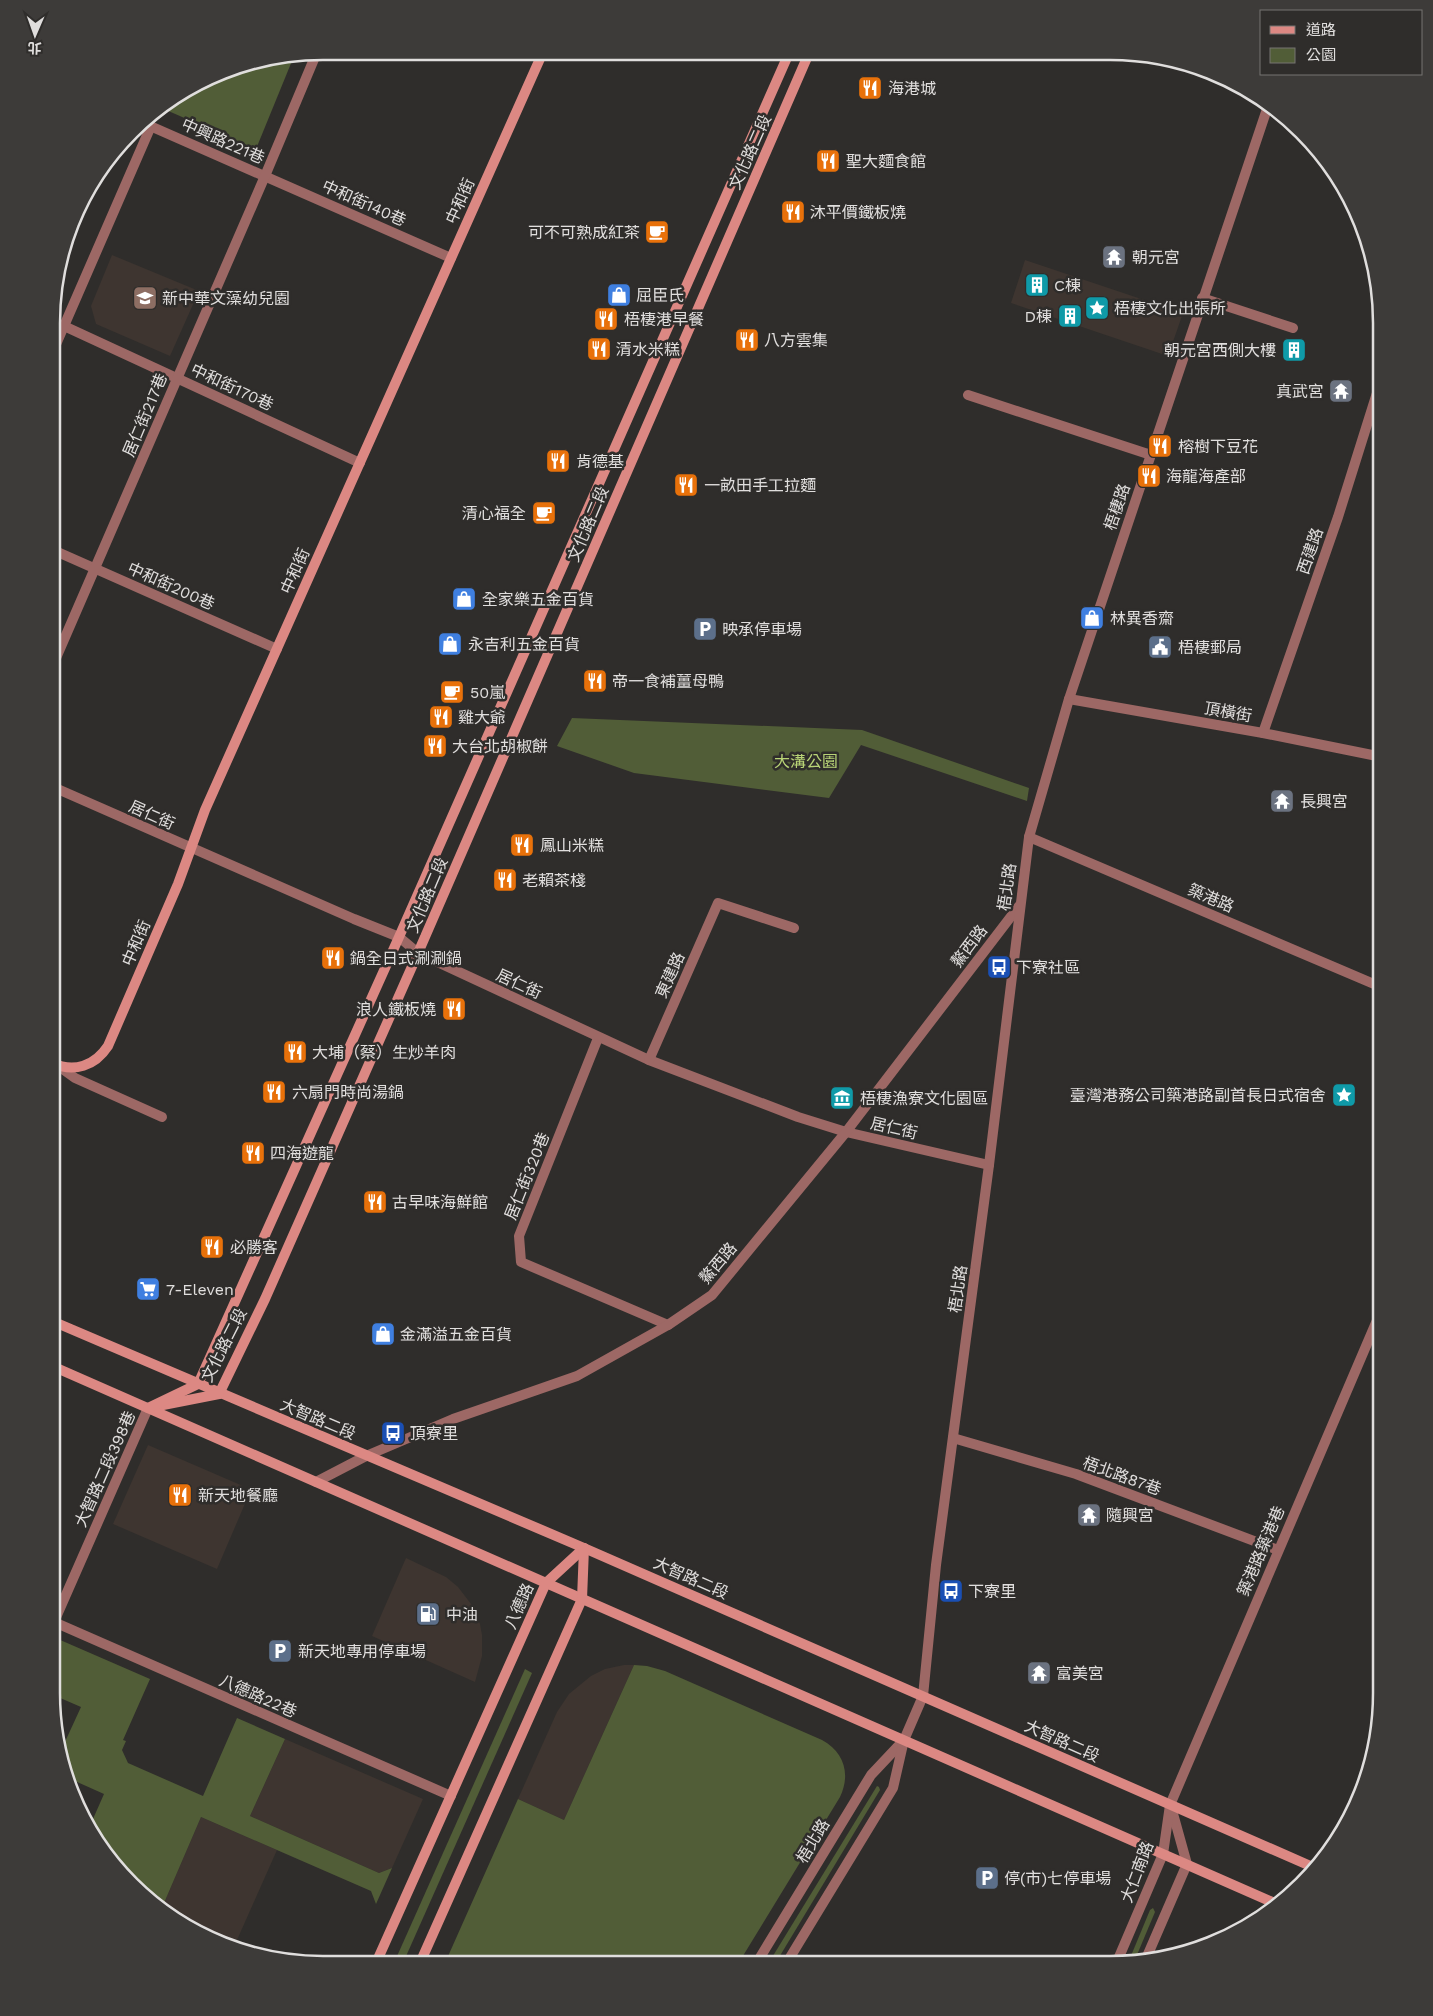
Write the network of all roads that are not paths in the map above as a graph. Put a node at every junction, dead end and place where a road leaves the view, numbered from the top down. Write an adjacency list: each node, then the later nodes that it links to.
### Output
1 (539, 60): 9 (street, 中和街)
2 (785, 60): 31 (street, 文化路二段)
3 (806, 60): 32 (street, 文化路二段)
4 (313, 61): 8 (street, 居仁街217巷)
5 (1266, 111): 10 (street, 梧棲路)
6 (149, 125): 8 (street, 中興路221巷)
7 (143, 131): 11 (street)
8 (265, 176): 9 (street, 中和街140巷); 14 (street, 居仁街217巷)
9 (451, 258): 18 (street, 中和街)
10 (1202, 298): 12 (street); 17 (street, 梧棲路)
11 (64, 326): 13 (street); 14 (street, 中和街170巷)
12 (1293, 328)
13 (60, 335)
14 (177, 378): 18 (street, 中和街170巷); 20 (street, 居仁街217巷)
15 (968, 394): 17 (street)
16 (1373, 406): 24 (street, 西建路)
17 (1151, 456): 23 (street, 梧棲路)
18 (360, 463): 22 (street, 中和街)
19 (60, 553): 20 (street, 中和街200巷)
20 (95, 569): 21 (street, 居仁街217巷); 22 (street, 中和街200巷)
21 (60, 649)
22 (277, 649): 28 (street, 中和街)
23 (1068, 699): 24 (street, 頂橫街); 27 (street, 梧棲路)
24 (1263, 733): 25 (street, 頂橫街)
25 (1373, 755)
26 (60, 791): 28 (street, 居仁街)
27 (1029, 838): 29 (street, 梧北路); 33 (street, 築港路)
28 (191, 848): 31 (street, 居仁街); 36 (street, 中和街)
29 (1019, 905): 39 (street, 鰲西路); 40 (street, 梧北路)
30 (794, 928): 35 (street, 東建路)
31 (399, 937): 32 (street, 居仁街); 45 (street, 文化路二段)
32 (418, 953): 34 (street, 居仁街); 46 (street, 文化路二段)
33 (1373, 983)
34 (598, 1038): 35 (street, 居仁街); 42 (street, 居仁街320巷)
35 (649, 1060): 39 (street, 居仁街)
36 (60, 1066)
37 (60, 1068): 38 (street)
38 (162, 1117)
39 (846, 1132): 40 (street, 居仁街); 42 (street, 鰲西路)
40 (989, 1166): 48 (street, 梧北路)
41 (60, 1324): 45 (street, 大智路二段)
42 (668, 1325): 49 (street, 鰲西路)
43 (1373, 1330): 52 (street, 築港路築港巷)
44 (60, 1370): 47 (street)
45 (198, 1384): 46 (street, 大智路二段); 47 (street, 文化路二段)
46 (219, 1394): 47 (street, 文化路二段); 49 (street, 大智路二段)
47 (148, 1408): 50 (street); 55 (street, 大智路二段398巷)
48 (953, 1438): 52 (street, 梧北路87巷); 57 (street, 梧北路)
49 (366, 1456): 50 (street, 鰲西路); 51 (street, 大智路二段)
50 (316, 1482): 53 (street)
51 (584, 1548): 53 (street, 八德路); 54 (street); 57 (street, 大智路二段)
52 (1278, 1550): 60 (street, 築港路築港巷)
53 (546, 1583): 54 (street); 59 (street, 八德路)
54 (582, 1599): 58 (street); 68 (street)
55 (60, 1606)
56 (60, 1625): 59 (street, 八德路22巷)
57 (923, 1696): 58 (street, 梧北路); 60 (street, 大智路二段)
58 (904, 1740): 61 (street); 69 (street, 梧北路); 70 (street, 梧北路)
59 (451, 1796): 67 (street, 八德路)
60 (1170, 1805): 61 (street, 大仁南路); 62 (street, 大仁南路); 63 (street, 大智路二段)
61 (1163, 1854): 62 (street); 66 (street, 大仁南路)
62 (1187, 1864): 64 (street); 65 (street)
63 (1309, 1865)
64 (1272, 1901)
65 (1148, 1953)
66 (1120, 1955)
67 (379, 1956)
68 (423, 1956)
69 (761, 1956)
70 (791, 1956)

